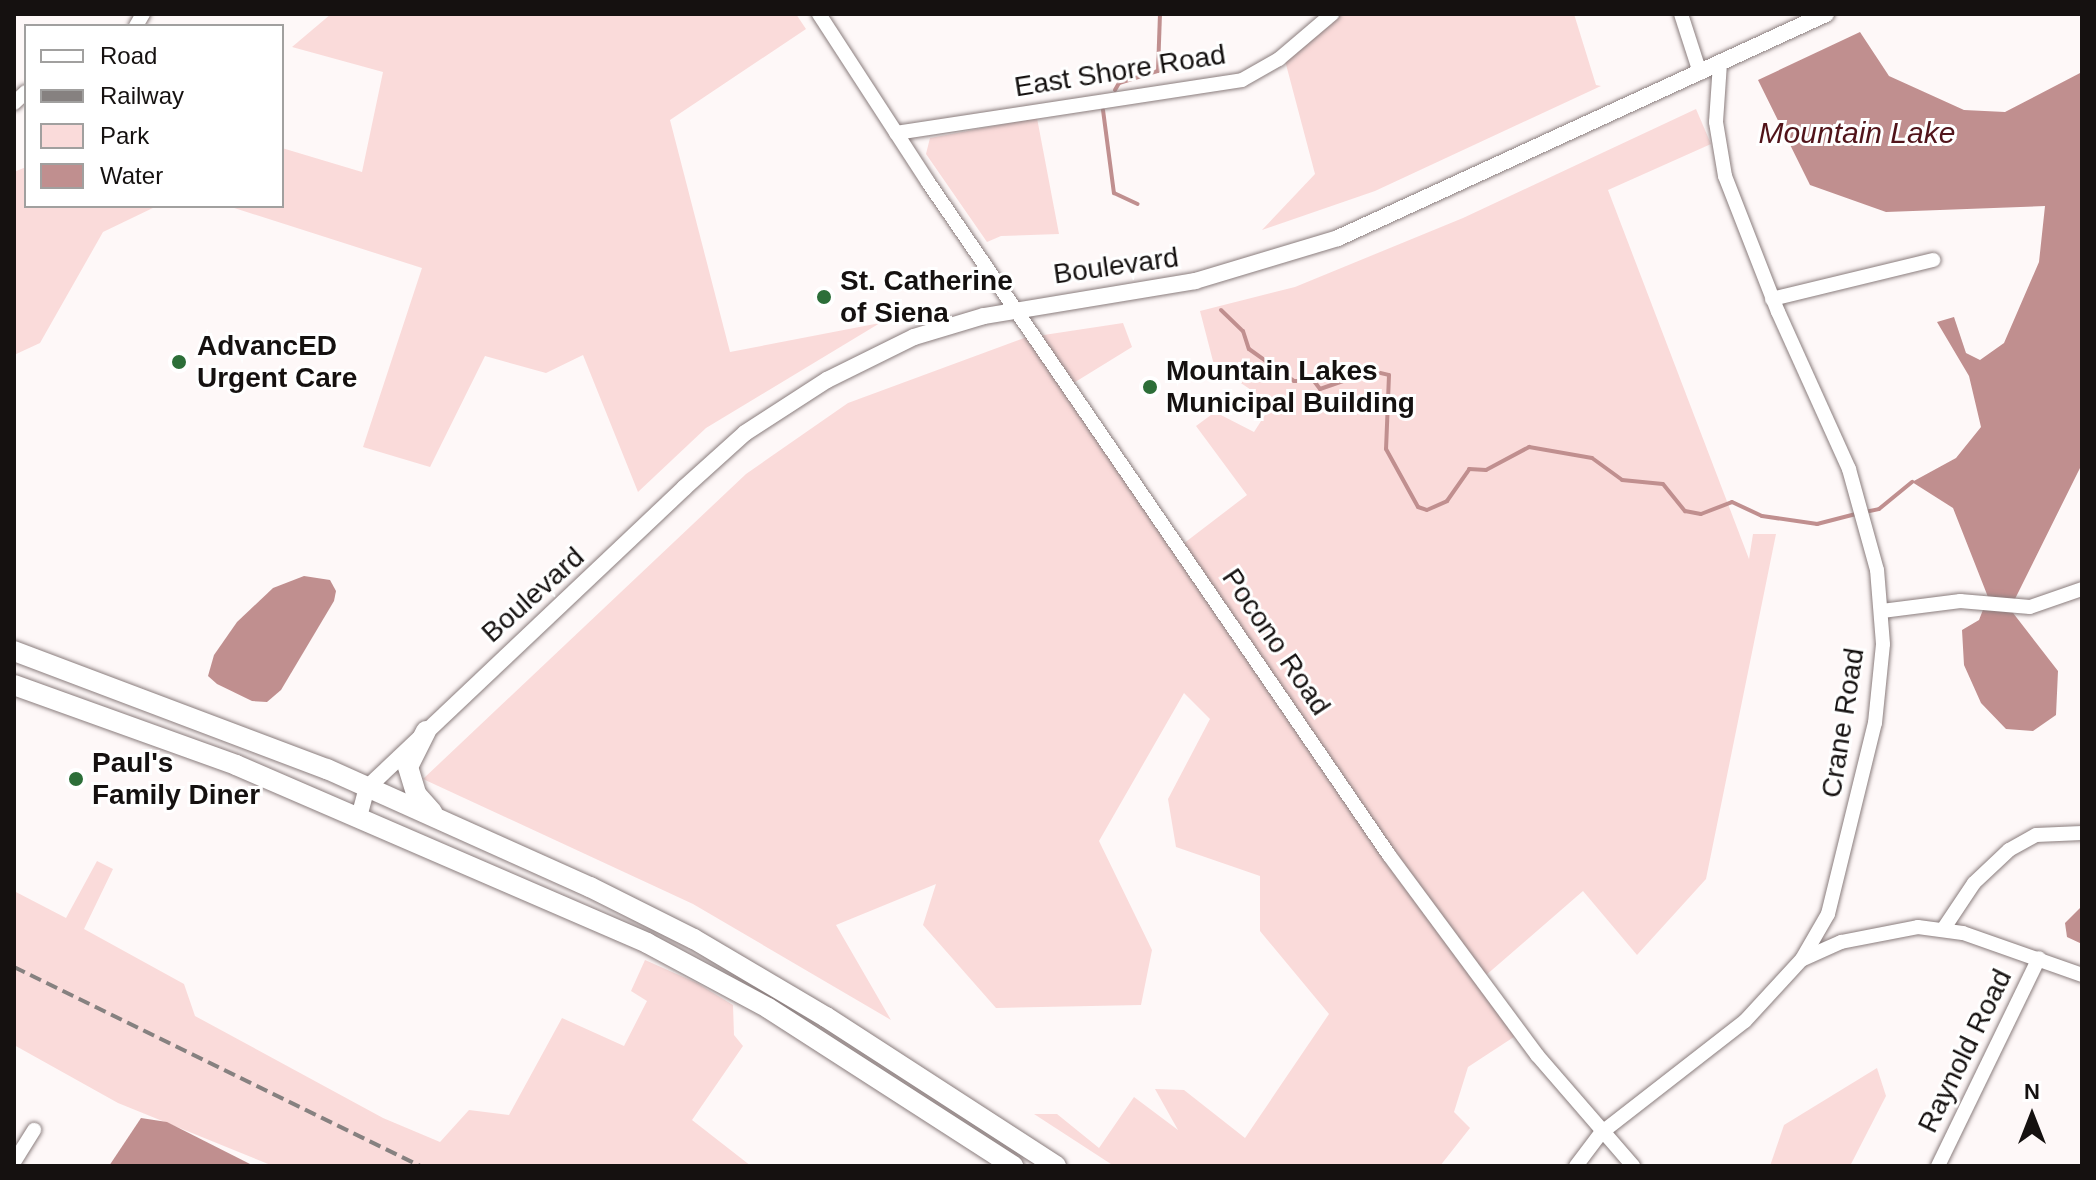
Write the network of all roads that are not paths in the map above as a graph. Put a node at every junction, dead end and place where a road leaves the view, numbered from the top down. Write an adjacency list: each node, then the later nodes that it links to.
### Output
1 (819, 14): 7 (street, Pocono Road)
2 (1332, 14): 7 (street, East Shore Road)
3 (1681, 14): 6 (street)
4 (1826, 14): 5 (main road, Boulevard)
5 (1720, 64): 6 (main road, Boulevard); 9 (street, Crane Road)
6 (1700, 73): 10 (main road, Boulevard)
7 (896, 133): 10 (street, Pocono Road)
8 (1933, 260): 9 (street)
9 (1772, 299): 12 (street, Crane Road)
10 (1015, 308): 15 (main road, Boulevard); 25 (street, Pocono Road)
11 (2082, 589): 12 (street)
12 (1882, 611): 22 (street, Crane Road)
13 (14, 651): 16 (highway)
14 (14, 685): 17 (highway)
15 (426, 731): 16 (main road, Boulevard); 18 (highway)
16 (367, 788): 17 (main road); 18 (highway)
17 (359, 817): 27 (highway)
18 (437, 818): 28 (highway)
19 (2082, 833): 20 (street)
20 (1944, 928): 21 (street); 22 (street)
21 (2039, 958): 23 (street); 31 (street, Raynold Road)
22 (1802, 959): 25 (street, Crane Road)
23 (2082, 975)
24 (34, 1130): 26 (street)
25 (1601, 1133): 29 (street, Crane Road); 30 (street, Pocono Road)
26 (14, 1162)
27 (1013, 1166)
28 (1056, 1166)
29 (1576, 1166)
30 (1633, 1166)
31 (1938, 1166)

